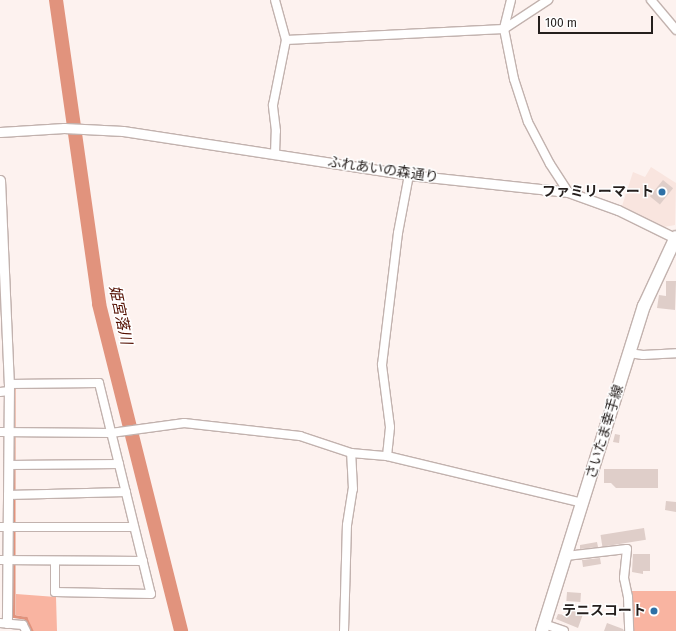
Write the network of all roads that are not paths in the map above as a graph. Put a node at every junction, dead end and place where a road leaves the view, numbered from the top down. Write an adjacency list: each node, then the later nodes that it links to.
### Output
1 (276, 0): 7 (street)
2 (511, 0): 5 (street)
3 (548, 0): 5 (street)
4 (650, 0): 6 (street)
5 (504, 29): 7 (street); 13 (street)
6 (676, 30)
7 (286, 40): 10 (street)
8 (0, 132): 9 (street); 10 (street, ふれあいの森通り)
9 (0, 137)
10 (275, 154): 11 (street, ふれあいの森通り)
11 (409, 175): 13 (street, ふれあいの森通り); 21 (street)
12 (0, 180): 17 (street)
13 (568, 192): 14 (street, ふれあいの森通り)
14 (676, 238): 15 (main road, さいたま幸手線)
15 (630, 353): 16 (street); 26 (main road, さいたま幸手線)
16 (676, 353)
17 (6, 389): 18 (street); 19 (street)
18 (4, 432): 19 (street); 23 (street)
19 (114, 432): 20 (street); 22 (street)
20 (351, 454): 21 (street); 37 (street)
21 (387, 456): 26 (street)
22 (119, 464): 23 (street); 24 (street)
23 (9, 465): 25 (street)
24 (126, 492): 25 (street); 28 (street)
25 (8, 495): 27 (street)
26 (583, 503): 29 (main road, さいたま幸手線)
27 (4, 527): 28 (street); 30 (street)
28 (134, 527): 32 (street)
29 (566, 556): 35 (main road, さいたま幸手線); 39 (street)
30 (4, 560): 31 (street); 33 (street)
31 (55, 560): 32 (street); 32 (street)
32 (143, 561)
33 (4, 591): 34 (street)
34 (3, 623): 36 (street)
35 (543, 627): 38 (street)
36 (26, 631)
37 (344, 631)
38 (564, 631)
39 (629, 631)

